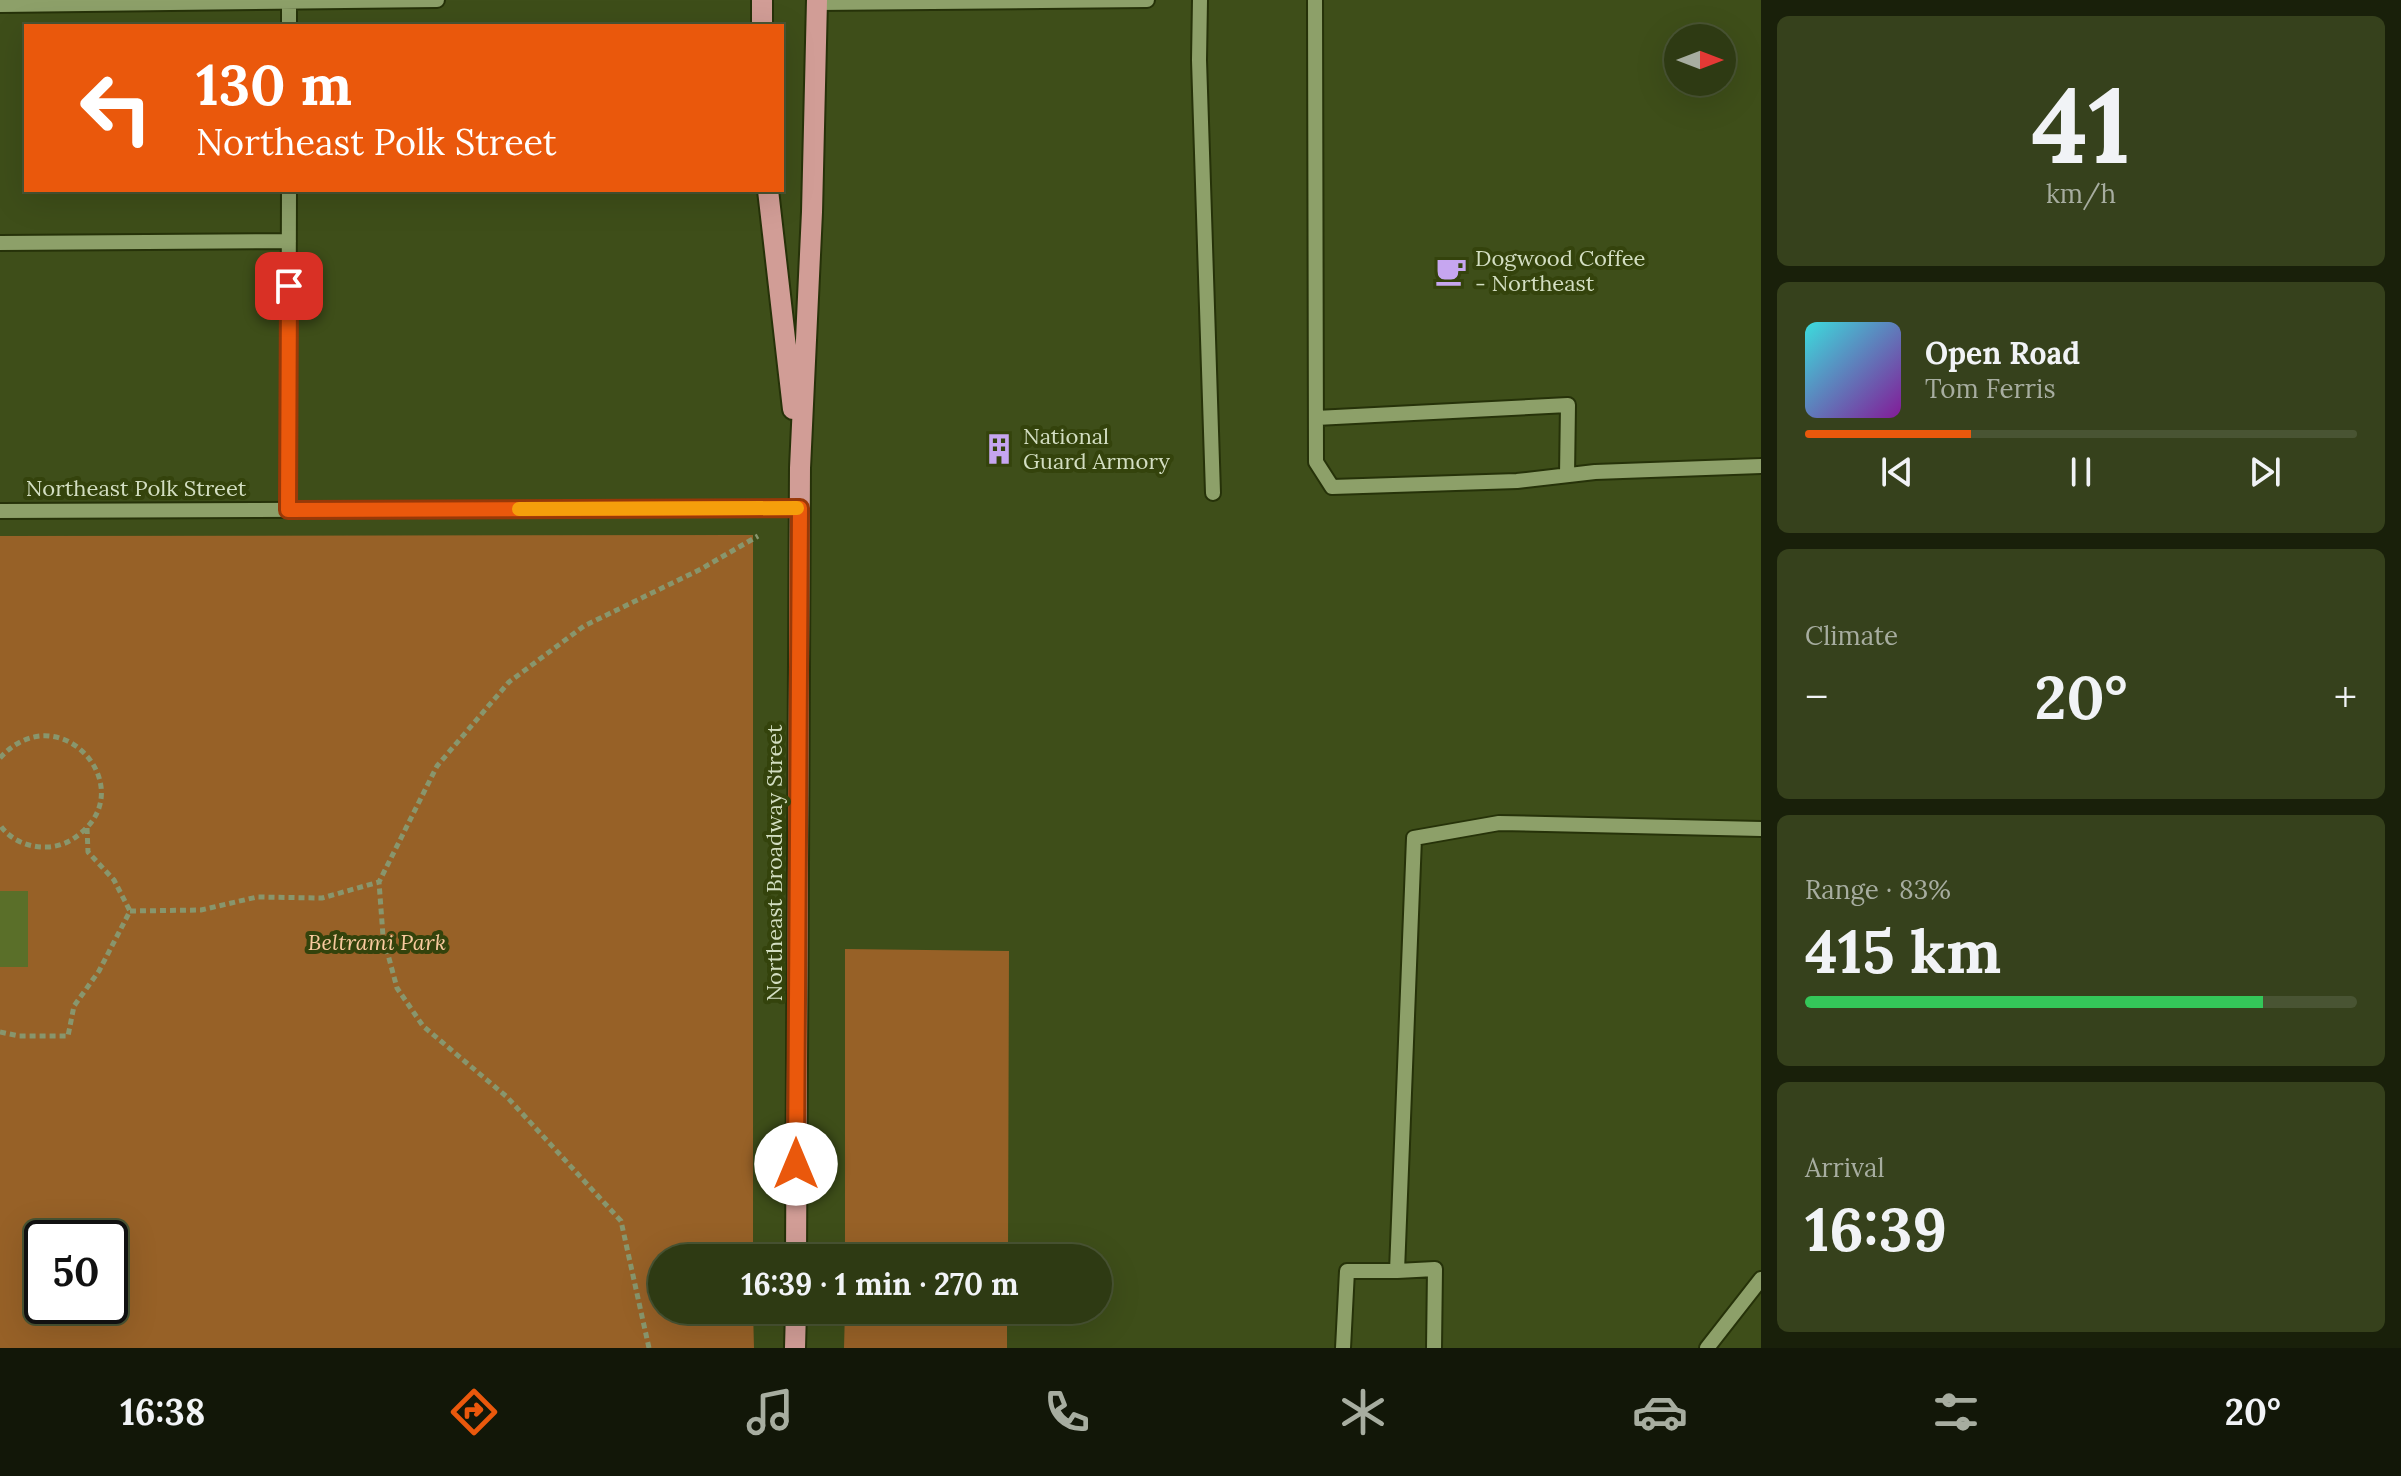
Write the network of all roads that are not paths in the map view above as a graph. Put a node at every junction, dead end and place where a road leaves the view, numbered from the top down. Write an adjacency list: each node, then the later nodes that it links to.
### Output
1 (437, 0): 6 (street)
2 (762, 0): 10 (main road)
3 (1147, 0): 7 (street)
4 (1200, 0): 19 (street)
5 (1315, 0): 15 (street)
6 (289, 1): 8 (street); 9 (street)
7 (817, 1): 17 (main road, Northeast Broadway Street)
8 (0, 5)
9 (289, 24)
10 (762, 24)
11 (289, 192): 13 (street)
12 (768, 192): 17 (main road, Northeast Broadway Street)
13 (289, 241): 14 (street); 21 (street)
14 (0, 243)
15 (1316, 418): 18 (street); 18 (street)
16 (1761, 466): 18 (street)
17 (800, 468): 20 (main road, Northeast Broadway Street)
18 (1567, 475)
19 (1213, 493)
20 (800, 508): 21 (street, Northeast Polk Street); 24 (main road, Northeast Broadway Street)
21 (288, 510): 22 (street, Northeast Polk Street)
22 (0, 511)
23 (1761, 829): 25 (street)
24 (796, 1244)
25 (1397, 1271): 29 (street); 30 (street)
26 (1761, 1279): 31 (street)
27 (796, 1324): 28 (main road)
28 (795, 1348)
29 (1343, 1348)
30 (1434, 1348)
31 (1707, 1348)

